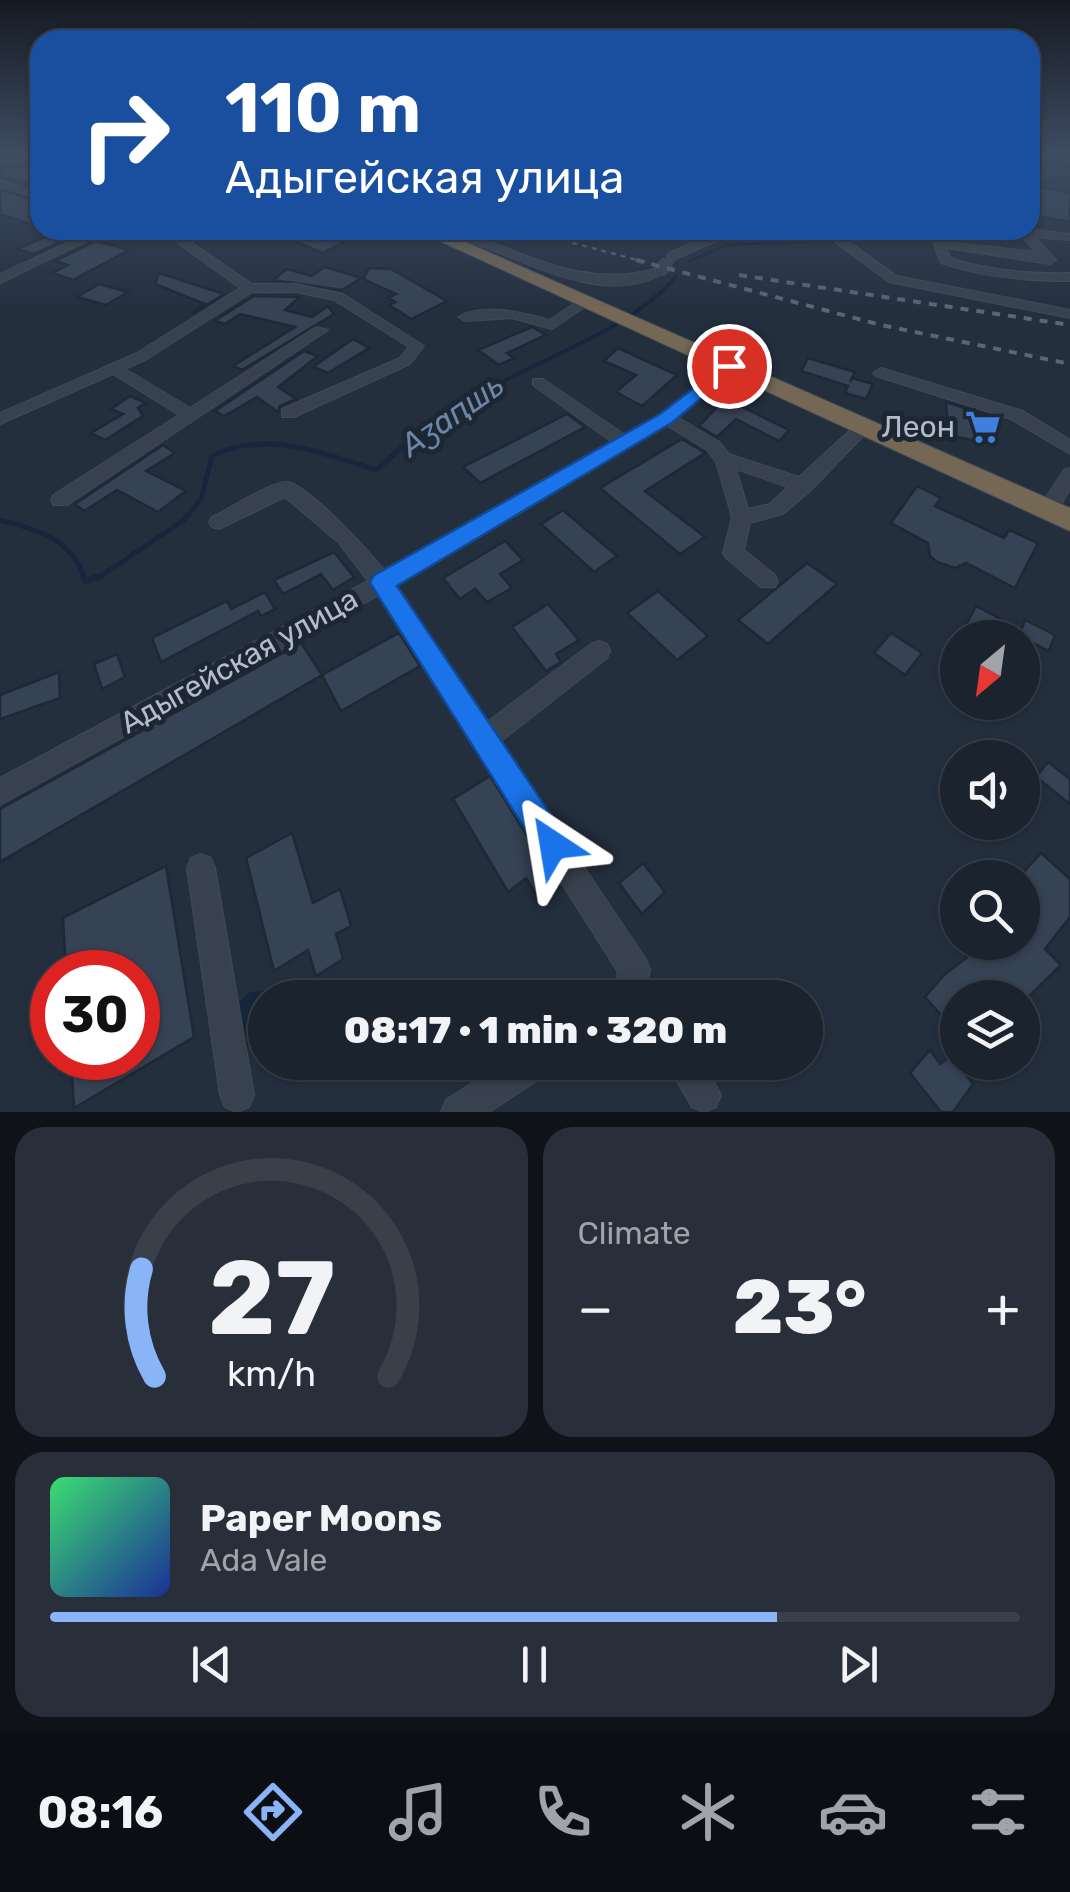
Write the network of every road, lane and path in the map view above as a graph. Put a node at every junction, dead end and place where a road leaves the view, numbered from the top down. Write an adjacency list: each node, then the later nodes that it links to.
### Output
1 (1040, 234): 2 (street)
2 (1070, 237)
3 (83, 240): 17 (street)
4 (180, 240): 18 (street)
5 (446, 240): 19 (highway)
6 (480, 240): 16 (street)
7 (695, 240): 11 (street)
8 (711, 240): 11 (street)
9 (843, 240): 22 (street)
10 (1031, 240): 13 (street)
11 (694, 247): 12 (street)
12 (673, 256)
13 (1047, 257): 15 (street); 15 (street)
14 (659, 272): 16 (street)
15 (1066, 277): 20 (street)
16 (580, 278): 19 (street)
17 (0, 279)
18 (249, 288): 26 (street); 29 (street)
19 (559, 291): 21 (highway)
20 (1070, 291)
21 (585, 302): 23 (street); 25 (highway)
22 (1070, 314)
23 (465, 317)
24 (320, 330): 30 (street)
25 (729, 366): 31 (street, Адыгейская улица); 33 (highway)
26 (115, 370): 30 (street); 32 (street)
27 (880, 373): 35 (street)
28 (538, 382): 34 (street)
29 (288, 413)
30 (189, 414): 39 (street)
31 (666, 418): 34 (street, Адыгейская улица); 36 (street)
32 (0, 419)
33 (864, 427): 38 (street); 40 (highway)
34 (624, 442): 44 (street, Адыгейская улица)
35 (1070, 448)
36 (728, 459): 38 (street); 41 (street)
37 (1070, 474): 40 (street)
38 (804, 486): 41 (street)
39 (60, 500)
40 (1059, 515)
41 (742, 516): 43 (street)
42 (219, 522): 44 (street)
43 (768, 581)
44 (382, 583): 46 (street); 47 (street, Адыгейская улица)
45 (599, 651): 46 (street)
46 (484, 738): 49 (street)
47 (0, 792)
48 (201, 868): 53 (street)
49 (634, 980)
50 (507, 1080): 54 (street)
51 (694, 1080): 52 (street)
52 (704, 1095)
53 (236, 1096)
54 (458, 1112)

